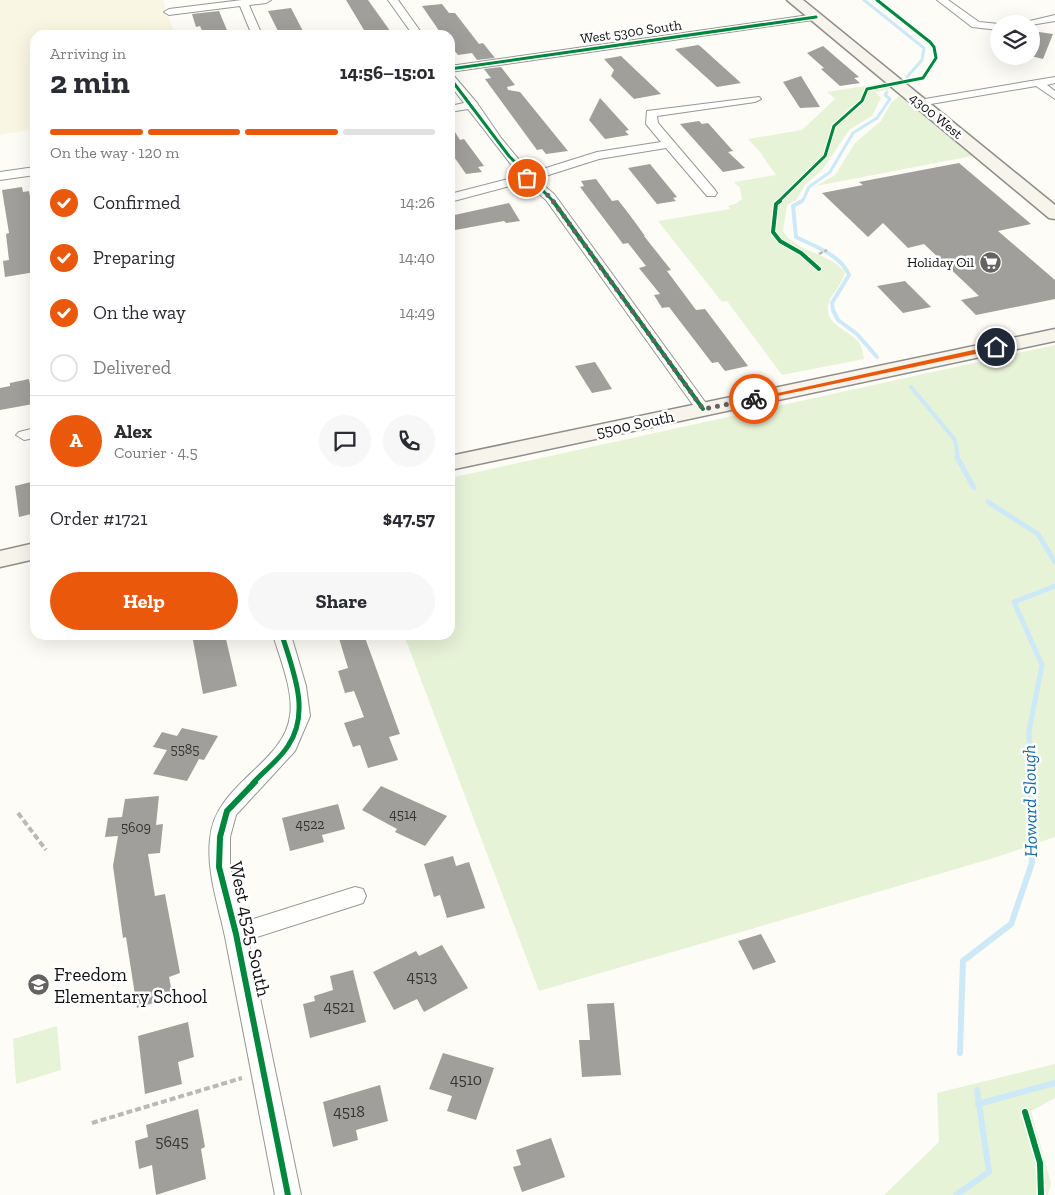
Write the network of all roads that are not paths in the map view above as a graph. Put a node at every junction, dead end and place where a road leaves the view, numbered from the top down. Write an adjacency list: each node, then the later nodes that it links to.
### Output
1 (266, 0): 5 (street)
2 (393, 0): 12 (street)
3 (794, 0): 7 (main road, 4300 West)
4 (942, 0): 10 (street)
5 (243, 3): 6 (street); 11 (street)
6 (169, 12)
7 (816, 18): 13 (street, West 5300 South); 19 (main road, 4300 West)
8 (1055, 18): 9 (street)
9 (1040, 21)
10 (990, 27)
11 (255, 30)
12 (414, 30)
13 (455, 69)
14 (1055, 80): 15 (street)
15 (1038, 83): 17 (street); 19 (street)
16 (455, 84): 20 (street)
17 (1055, 96)
18 (755, 99): 22 (street)
19 (919, 102): 28 (main road, 4300 West)
20 (472, 105): 21 (street); 25 (street)
21 (455, 108)
22 (669, 144): 25 (street); 26 (street)
23 (30, 172): 24 (street)
24 (0, 176)
25 (527, 178): 27 (street); 30 (street)
26 (711, 193)
27 (455, 197)
28 (1055, 214)
29 (1055, 335): 30 (main road, 5500 South)
30 (703, 409): 31 (main road, 5500 South)
31 (455, 462)
32 (30, 553): 33 (main road)
33 (0, 559)
34 (283, 640): 36 (street, West 4525 South)
35 (355, 896): 36 (street)
36 (236, 934): 37 (street, West 4525 South)
37 (288, 1195)

